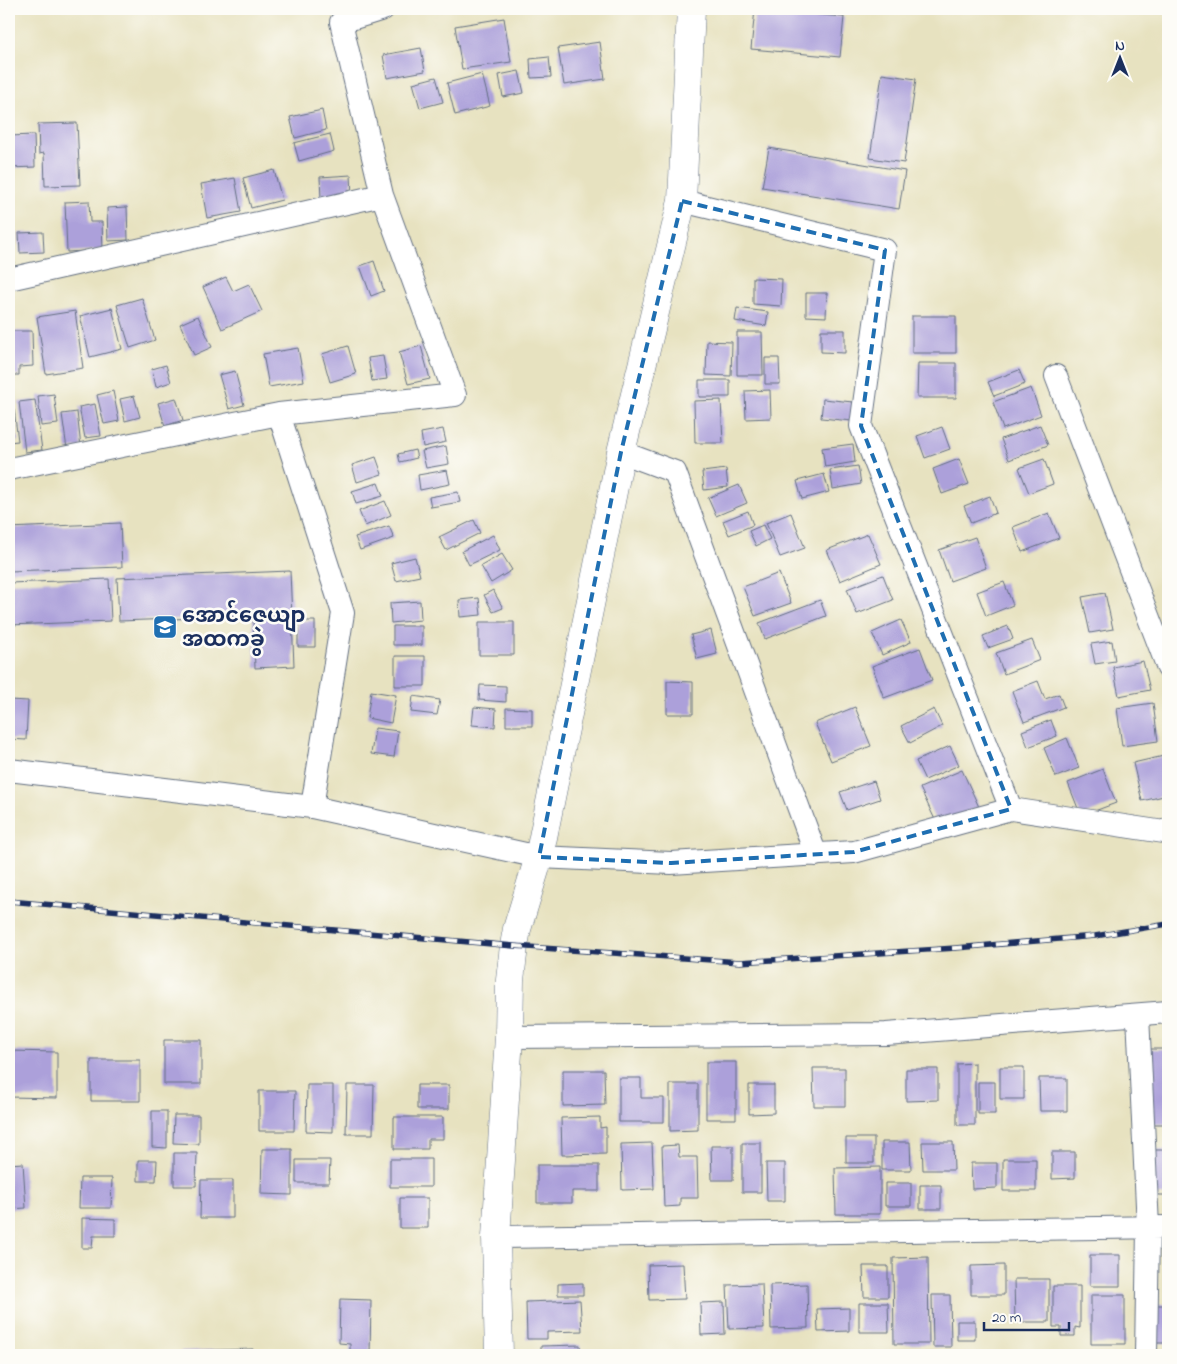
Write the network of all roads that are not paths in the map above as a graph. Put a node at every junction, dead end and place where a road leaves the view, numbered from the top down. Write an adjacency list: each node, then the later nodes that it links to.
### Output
1 (383, 9): 3 (street)
2 (691, 9): 4 (street)
3 (382, 194): 5 (street); 7 (street)
4 (682, 201): 8 (street); 13 (street)
5 (9, 279)
6 (1056, 376): 10 (street)
7 (279, 414): 9 (street); 12 (street)
8 (621, 452): 15 (street); 16 (street)
9 (9, 469)
10 (1168, 668)
11 (9, 770): 12 (street)
12 (312, 807): 16 (street)
13 (1011, 809): 14 (street); 15 (street)
14 (1168, 829)
15 (816, 855): 16 (street)
16 (539, 857): 19 (street)
17 (1168, 1012): 18 (street)
18 (1138, 1015): 19 (street); 20 (street)
19 (509, 1037): 21 (street)
20 (1158, 1227): 21 (street); 23 (street)
21 (496, 1237): 22 (street)
22 (498, 1355)
23 (1146, 1355)

